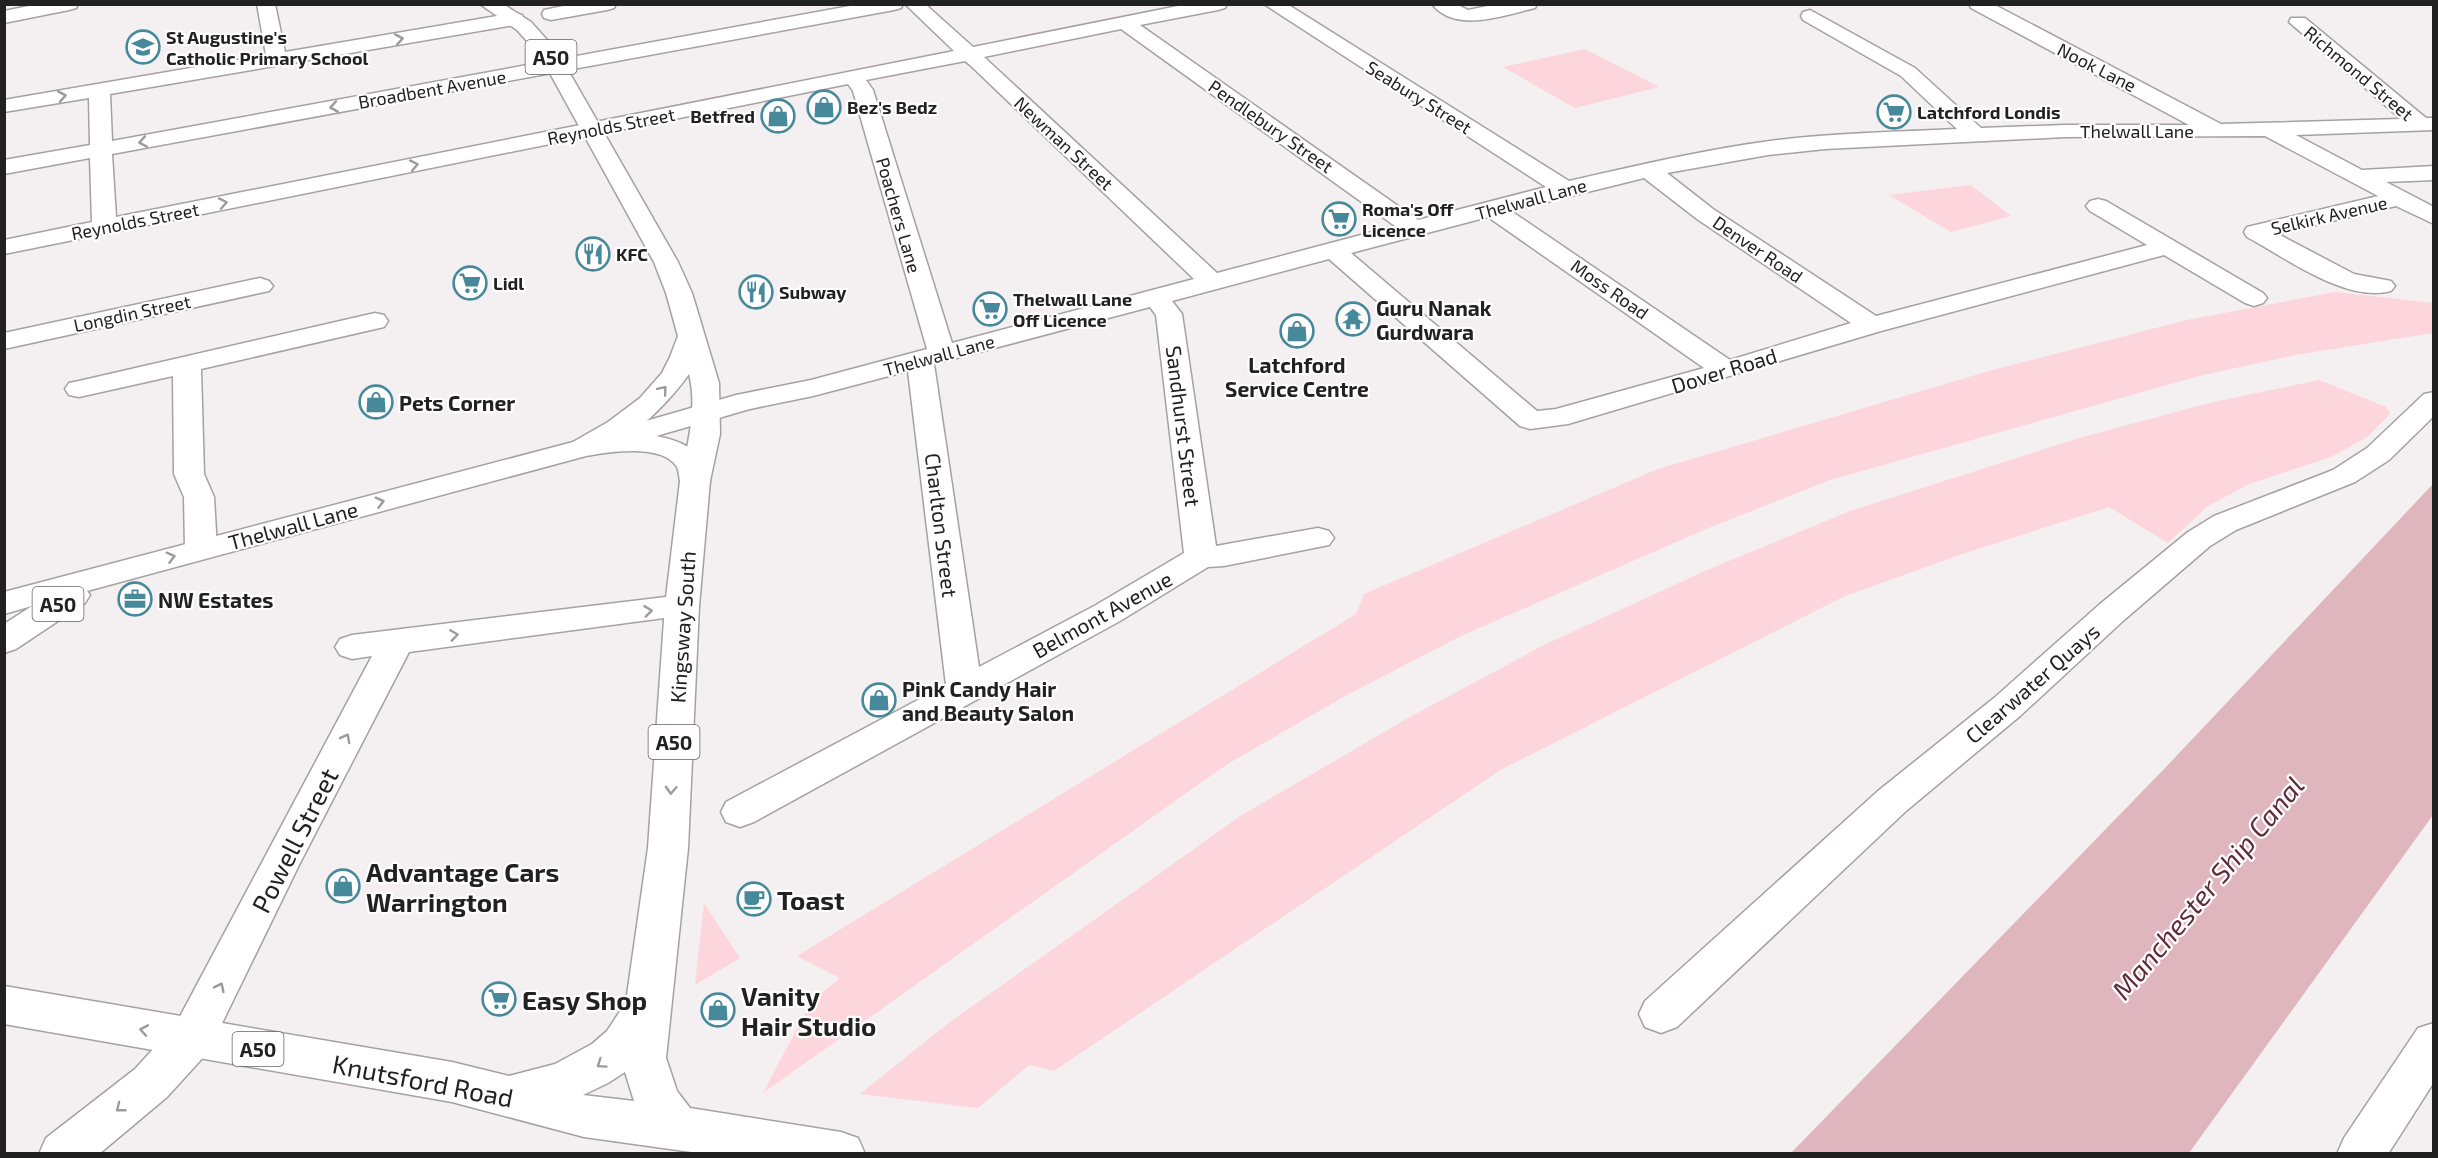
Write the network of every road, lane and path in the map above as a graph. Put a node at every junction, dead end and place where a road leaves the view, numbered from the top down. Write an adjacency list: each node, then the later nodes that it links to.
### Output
1 (69, 4): 14 (main road)
2 (266, 4): 19 (main road)
3 (489, 4): 15 (main road, Kingsway South / A50)
4 (607, 4): 12 (main road)
5 (894, 4): 20 (main road, Broadbent Avenue)
6 (914, 4): 18 (main road, Newman Street)
7 (1218, 4): 17 (main road, Reynolds Street)
8 (1273, 4): 34 (main road, Seabury Street)
9 (1441, 4): 10 (main road)
10 (1528, 4)
11 (1978, 4): 27 (main road, Nook Lane)
12 (551, 14)
13 (1809, 16): 28 (main road)
14 (4, 17)
15 (515, 19): 19 (main road, one-way to 15); 20 (main road, Kingsway South / A50)
16 (2298, 22): 24 (main road, Richmond Street)
17 (1125, 23): 18 (main road, Reynolds Street); 40 (main road, Pendlebury Street)
18 (970, 54): 21 (main road, Reynolds Street); 44 (main road, Newman Street)
19 (277, 60): 22 (main road)
20 (557, 66): 25 (main road, Kingsway South / A50); 29 (main road, Broadbent Avenue, one-way to 29)
21 (853, 77): 25 (main road, Reynolds Street); 53 (main road, Poachers Lane)
22 (99, 90): 23 (main road, one-way to 22); 29 (main road)
23 (4, 106)
24 (2427, 124): 26 (main road, Thelwall Lane)
25 (592, 129): 39 (main road, Reynolds Street, one-way to 25); 51 (main road, Kingsway South / A50)
26 (2267, 129): 27 (main road, Thelwall Lane); 33 (main road)
27 (2216, 130): 28 (main road, Thelwall Lane)
28 (1974, 134): 31 (main road, Thelwall Lane)
29 (101, 149): 30 (main road, Broadbent Avenue); 39 (main road)
30 (4, 167)
31 (1648, 170): 34 (main road, Thelwall Lane); 50 (main road, Denver Road)
32 (2433, 173): 33 (main road)
33 (2356, 177): 35 (main road)
34 (1566, 189): 37 (main road, Thelwall Lane)
35 (2397, 199): 38 (main road); 46 (main road, Selkirk Avenue)
36 (2098, 206): 42 (main road)
37 (1492, 209): 40 (main road, Thelwall Lane); 55 (main road, Moss Road)
38 (2433, 217)
39 (104, 227): 41 (main road, Reynolds Street)
40 (1416, 230): 43 (main road, Thelwall Lane)
41 (4, 247)
42 (2168, 247): 48 (main road); 50 (main road, Dover Road)
43 (1334, 251): 44 (main road, Thelwall Lane); 55 (main road, Dover Road)
44 (1212, 283): 47 (main road, Thelwall Lane)
45 (260, 286): 52 (main road, Longdin Street)
46 (2382, 286)
47 (1157, 298): 53 (main road, Thelwall Lane); 63 (main road, Sandhurst Street)
48 (2254, 298)
49 (375, 321): 54 (main road)
50 (1872, 325): 55 (main road, Dover Road)
51 (692, 337): 58 (main road, Kingsway South / A50); 59 (main road, A50, one-way to 51)
52 (4, 341)
53 (931, 357): 58 (main road, Thelwall Lane); 70 (main road, Charlton Street)
54 (187, 365): 56 (main road); 62 (main road)
55 (1726, 370)
56 (79, 389)
57 (2433, 400): 74 (main road, Clearwater Quays)
58 (705, 423): 59 (main road, Thelwall Lane); 60 (main road, Kingsway South / A50)
59 (583, 448): 60 (main road, Thelwall Lane / A50); 62 (main road, Thelwall Lane / A50, one-way to 59)
60 (695, 481): 66 (main road, Kingsway South / A50)
61 (1318, 538): 63 (main road, Belmont Avenue)
62 (201, 549): 64 (main road, Thelwall Lane / A50, one-way to 62)
63 (1201, 558): 70 (main road, Belmont Avenue)
64 (115, 572): 65 (main road, Thelwall Lane); 67 (main road, A50)
65 (4, 603)
66 (682, 606): 68 (main road, one-way to 66); 72 (main road, Kingsway South / A50, one-way to 72)
67 (4, 641)
68 (396, 643): 69 (main road); 75 (main road, Powell Street, one-way to 68)
69 (352, 647)
70 (964, 690): 71 (main road, Belmont Avenue)
71 (740, 812)
72 (648, 1002): 77 (main road, A50, one-way to 77); 78 (main road, Kingsway South / A50)
73 (4, 1005): 75 (main road, Knutsford Road / A50, one-way to 73)
74 (1661, 1014)
75 (192, 1038): 77 (main road, Knutsford Road / A50); 80 (main road, Powell Street, one-way to 80)
76 (2433, 1042): 81 (main road)
77 (511, 1096): 78 (main road, Knutsford Road / A50)
78 (676, 1126): 79 (main road, Knutsford Road / A50)
79 (831, 1153)
80 (63, 1154)
81 (2361, 1154)

